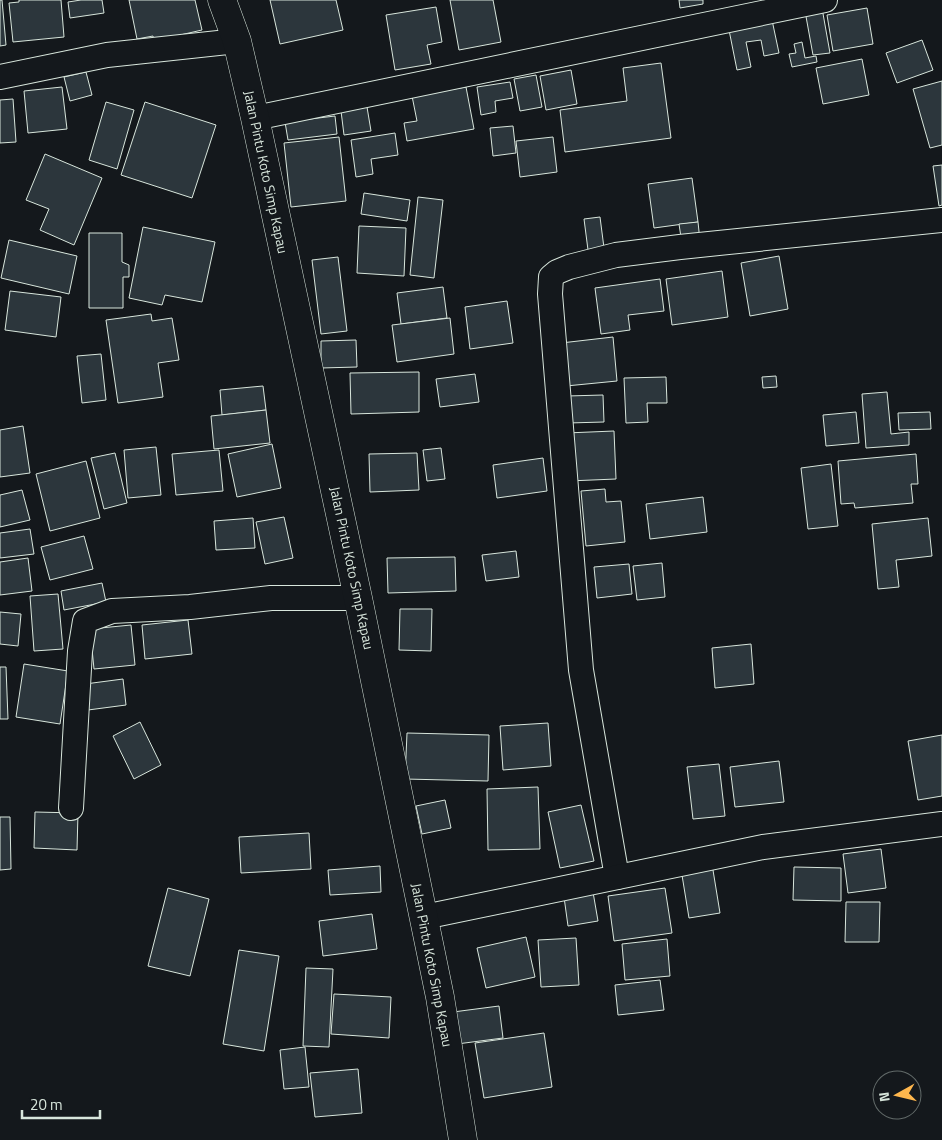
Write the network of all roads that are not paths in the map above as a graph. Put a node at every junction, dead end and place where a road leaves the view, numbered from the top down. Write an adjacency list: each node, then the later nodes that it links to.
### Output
1 (222, 0): 3 (street, Jalan Pintu Koto Simp Kapau)
2 (824, 0): 5 (street)
3 (237, 41): 4 (street); 5 (street, Jalan Pintu Koto Simp Kapau)
4 (0, 77)
5 (255, 118): 7 (street, Jalan Pintu Koto Simp Kapau)
6 (942, 220): 10 (street)
7 (358, 598): 8 (street); 11 (street, Jalan Pintu Koto Simp Kapau)
8 (71, 808)
9 (942, 824): 10 (street)
10 (617, 877): 11 (street)
11 (424, 917): 12 (street, Jalan Pintu Koto Simp Kapau)
12 (463, 1140)

